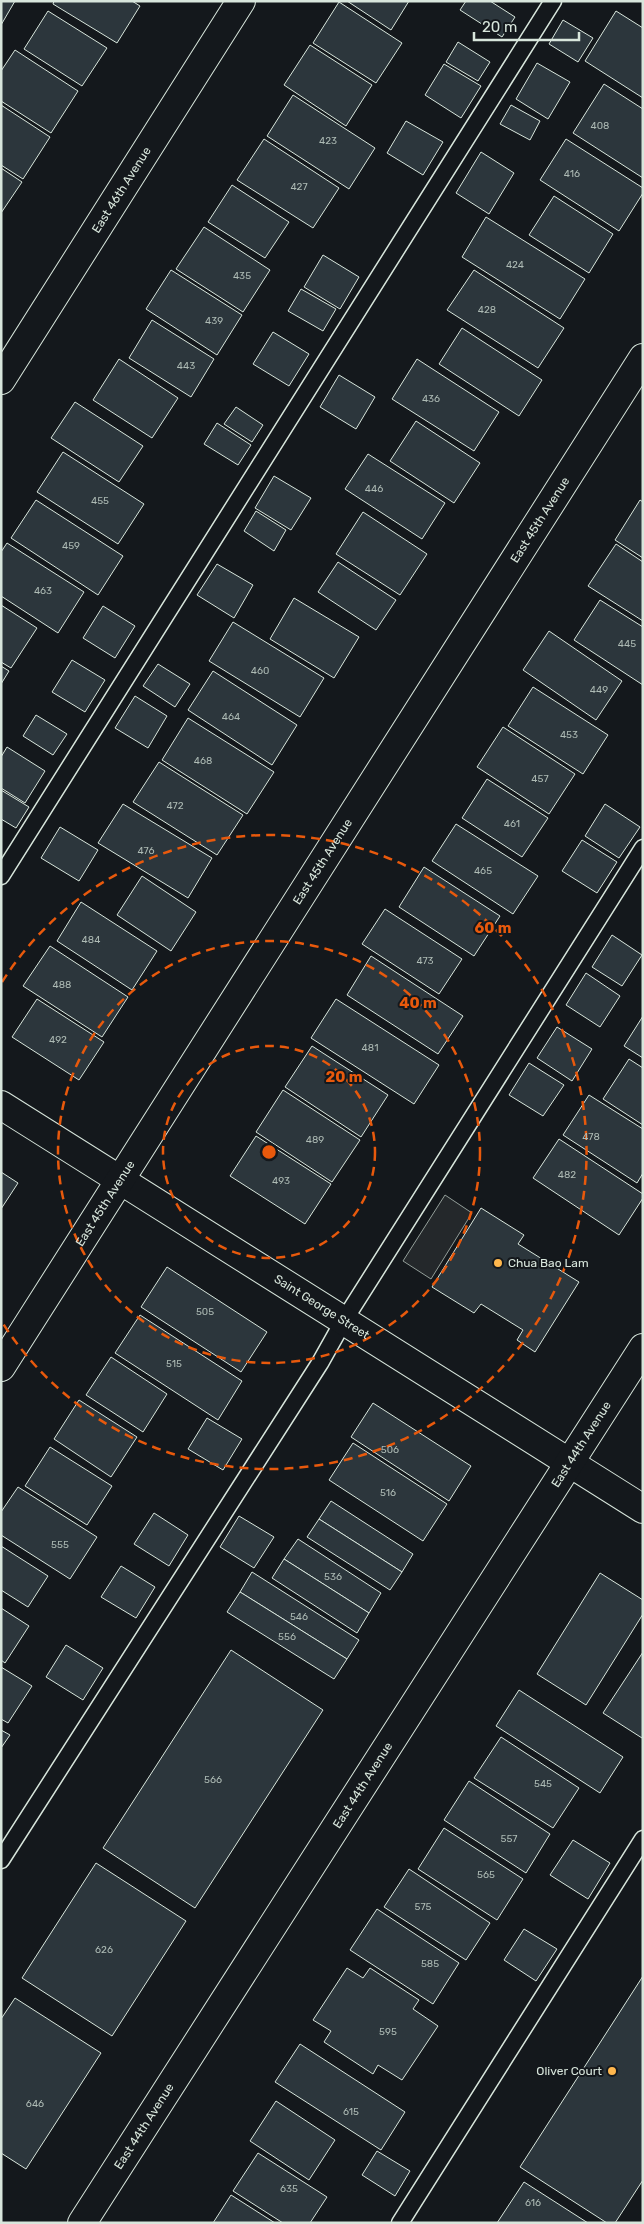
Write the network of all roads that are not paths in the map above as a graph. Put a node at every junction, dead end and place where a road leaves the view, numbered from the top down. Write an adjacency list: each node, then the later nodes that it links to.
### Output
1 (241, 1): 4 (street, East 46th Avenue)
2 (553, 1): 6 (lane)
3 (643, 358): 8 (street, East 45th Avenue)
4 (1, 380)
5 (643, 848): 9 (lane)
6 (1, 876)
7 (1, 1105): 8 (street, Saint George Street)
8 (120, 1180): 9 (street, Saint George Street); 11 (street, East 45th Avenue)
9 (343, 1322): 12 (street, Saint George Street); 15 (lane)
10 (643, 1348): 12 (street, East 44th Avenue)
11 (1, 1367)
12 (569, 1463): 13 (street, Saint George Street); 16 (street, East 44th Avenue)
13 (643, 1509)
14 (643, 1838): 17 (lane)
15 (1, 1860)
16 (82, 2223)
17 (400, 2223)

